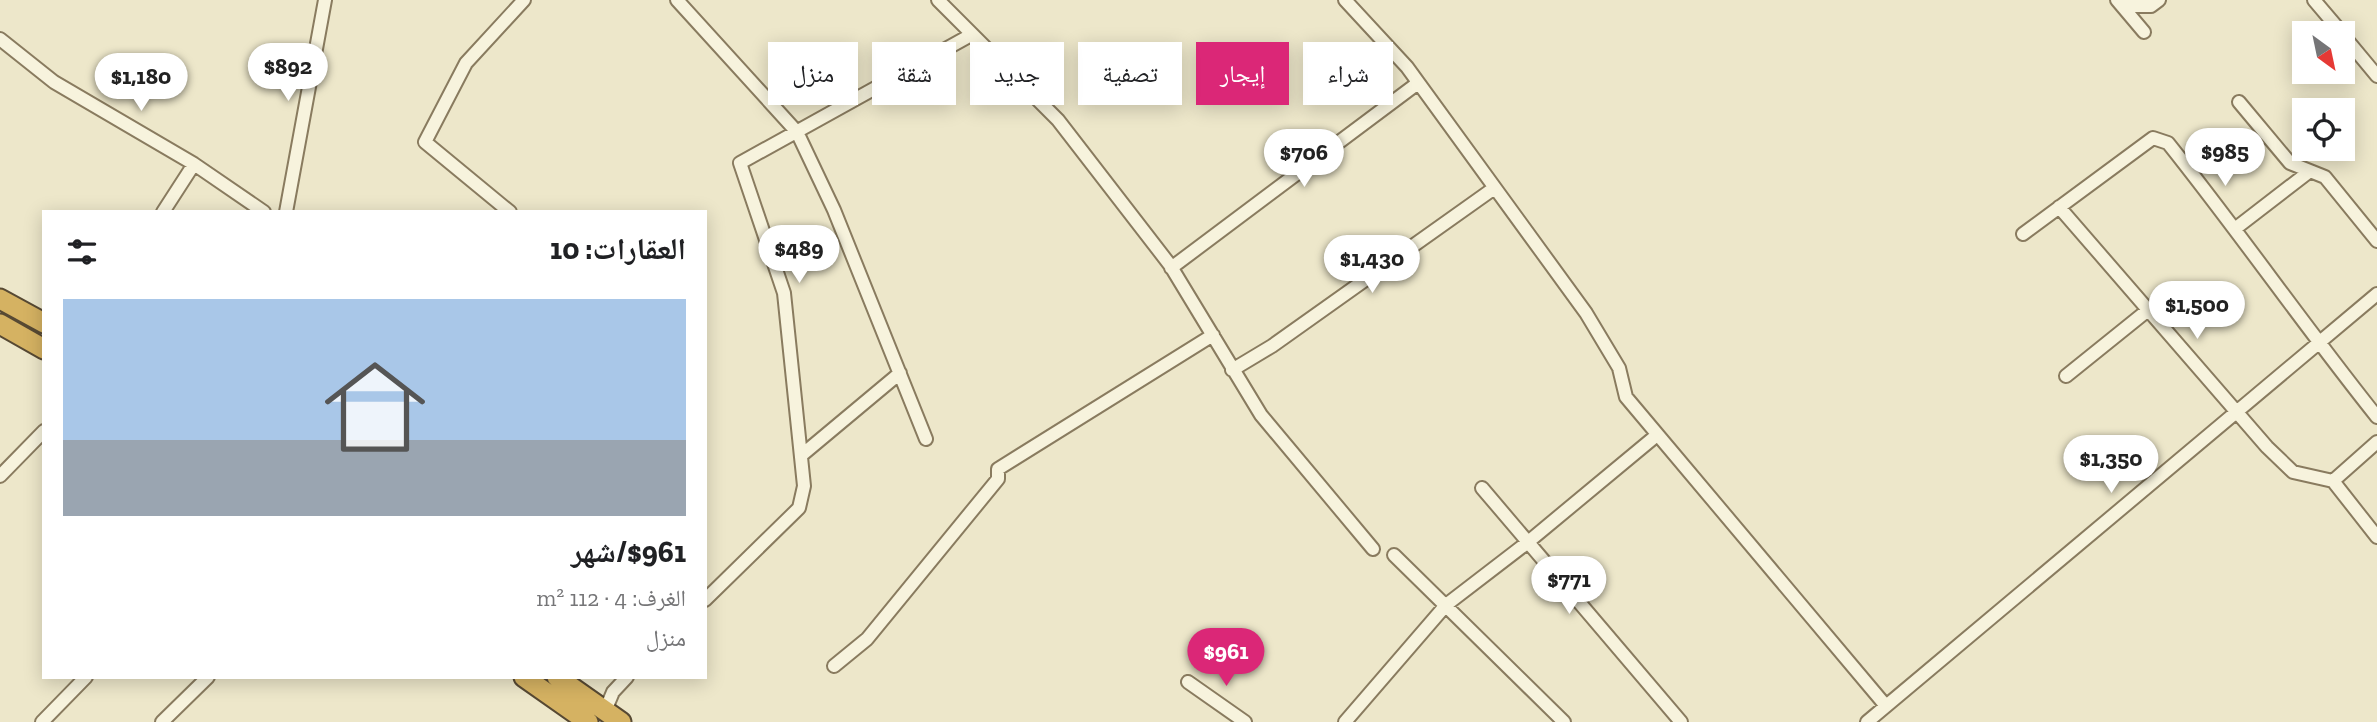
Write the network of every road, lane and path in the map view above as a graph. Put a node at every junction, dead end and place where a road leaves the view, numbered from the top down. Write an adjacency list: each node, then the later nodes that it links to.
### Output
1 (325, 0): 24 (street)
2 (524, 0): 25 (street)
3 (677, 0): 17 (street)
4 (938, 0): 11 (street)
5 (1345, 0): 15 (street)
6 (2159, 0): 8 (street)
7 (2314, 0): 9 (street)
8 (2120, 3): 10 (street)
9 (2331, 21)
10 (2144, 32)
11 (971, 35): 17 (street); 29 (street)
12 (0, 39): 18 (street)
13 (2356, 51): 14 (street)
14 (2377, 76)
15 (1418, 83): 20 (street); 29 (street)
16 (2239, 102): 19 (street)
17 (797, 132): 39 (street); 47 (street)
18 (194, 164): 22 (street); 23 (street)
19 (2310, 171): 26 (street); 28 (street)
20 (1493, 189): 38 (street); 44 (street)
21 (2059, 206): 26 (street); 27 (street); 32 (street)
22 (164, 210)
23 (261, 210)
24 (286, 210)
25 (508, 210)
26 (2236, 228): 36 (street)
27 (2023, 234)
28 (2377, 241)
29 (1171, 268): 35 (street)
30 (2377, 294): 36 (street)
31 (0, 299): 33 (highway)
32 (2148, 310): 40 (street); 41 (street)
33 (42, 322)
34 (0, 324): 37 (highway)
35 (1213, 335): 38 (street); 57 (street)
36 (2318, 343): 41 (street); 42 (street)
37 (42, 348)
38 (1232, 370): 53 (street)
39 (900, 373): 45 (street); 47 (street)
40 (2066, 376)
41 (2236, 411): 49 (street); 64 (street)
42 (2377, 417)
43 (42, 433): 48 (street)
44 (1657, 435): 52 (street); 64 (street)
45 (926, 439)
46 (2377, 442): 49 (street)
47 (803, 454): 55 (street)
48 (0, 477)
49 (2333, 481): 51 (street)
50 (1482, 488): 52 (street)
51 (2377, 537)
52 (1528, 542): 56 (street); 72 (street)
53 (1373, 549)
54 (1394, 555): 56 (street)
55 (707, 598)
56 (1446, 604): 70 (street); 71 (street)
57 (834, 666)
58 (84, 679): 66 (street)
59 (206, 679): 67 (street)
60 (527, 679): 68 (highway)
61 (560, 679): 65 (highway)
62 (625, 679): 65 (street)
63 (1188, 682): 69 (street)
64 (1886, 706): 73 (street)
65 (613, 716)
66 (43, 722)
67 (162, 722)
68 (587, 722)
69 (1245, 722)
70 (1345, 722)
71 (1564, 722)
72 (1681, 722)
73 (1867, 722)

